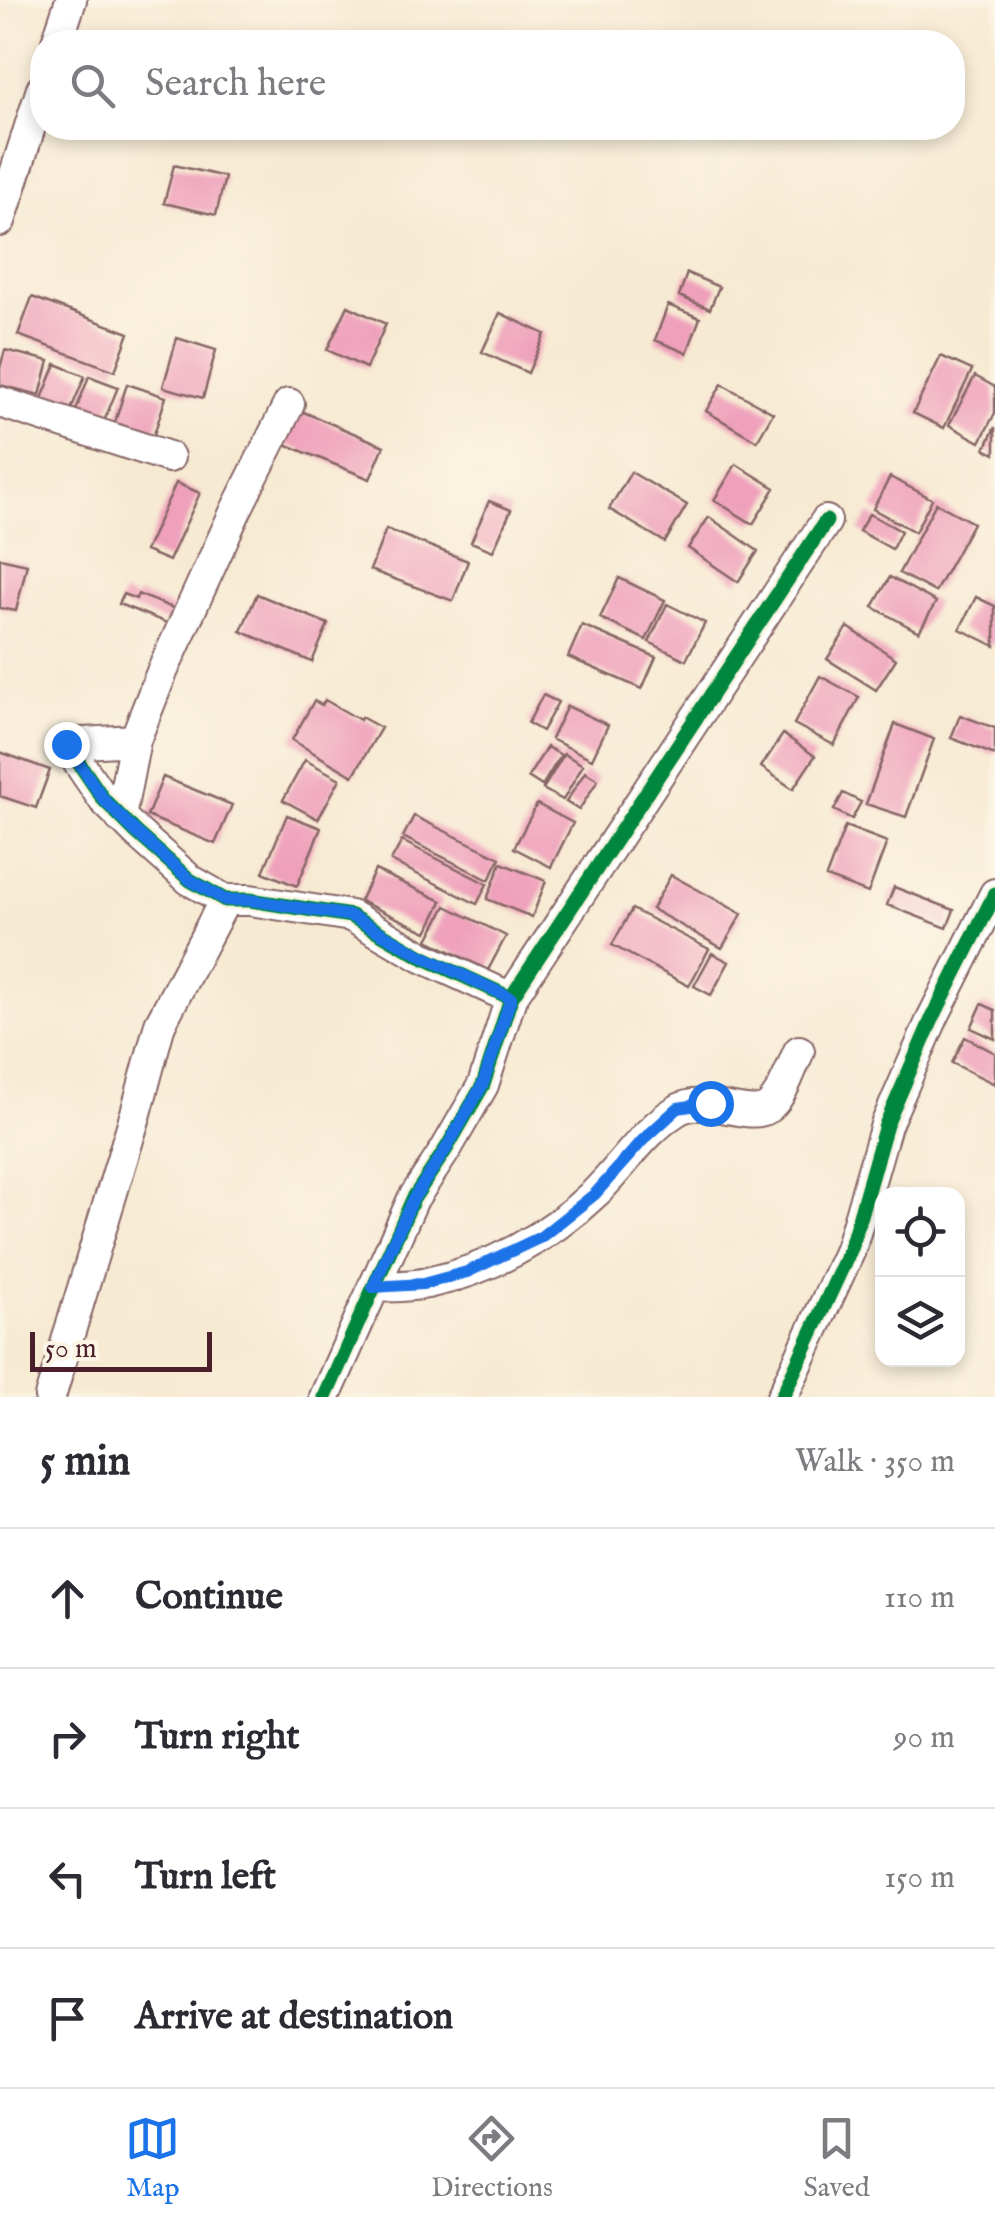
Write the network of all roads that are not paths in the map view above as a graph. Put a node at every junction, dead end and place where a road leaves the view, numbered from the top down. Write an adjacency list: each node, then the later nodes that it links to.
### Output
1 (70, 0): 2 (street)
2 (61, 30)
3 (30, 126): 4 (street)
4 (0, 220)
5 (0, 402): 7 (street)
6 (290, 404): 9 (street)
7 (168, 457)
8 (826, 521): 13 (street)
9 (136, 740): 10 (street); 10 (street)
10 (120, 817): 12 (street)
11 (995, 894): 18 (street)
12 (225, 900): 13 (street); 16 (street)
13 (511, 998): 15 (street)
14 (799, 1051): 15 (street)
15 (373, 1287): 17 (street)
16 (50, 1397)
17 (325, 1397)
18 (782, 1397)

